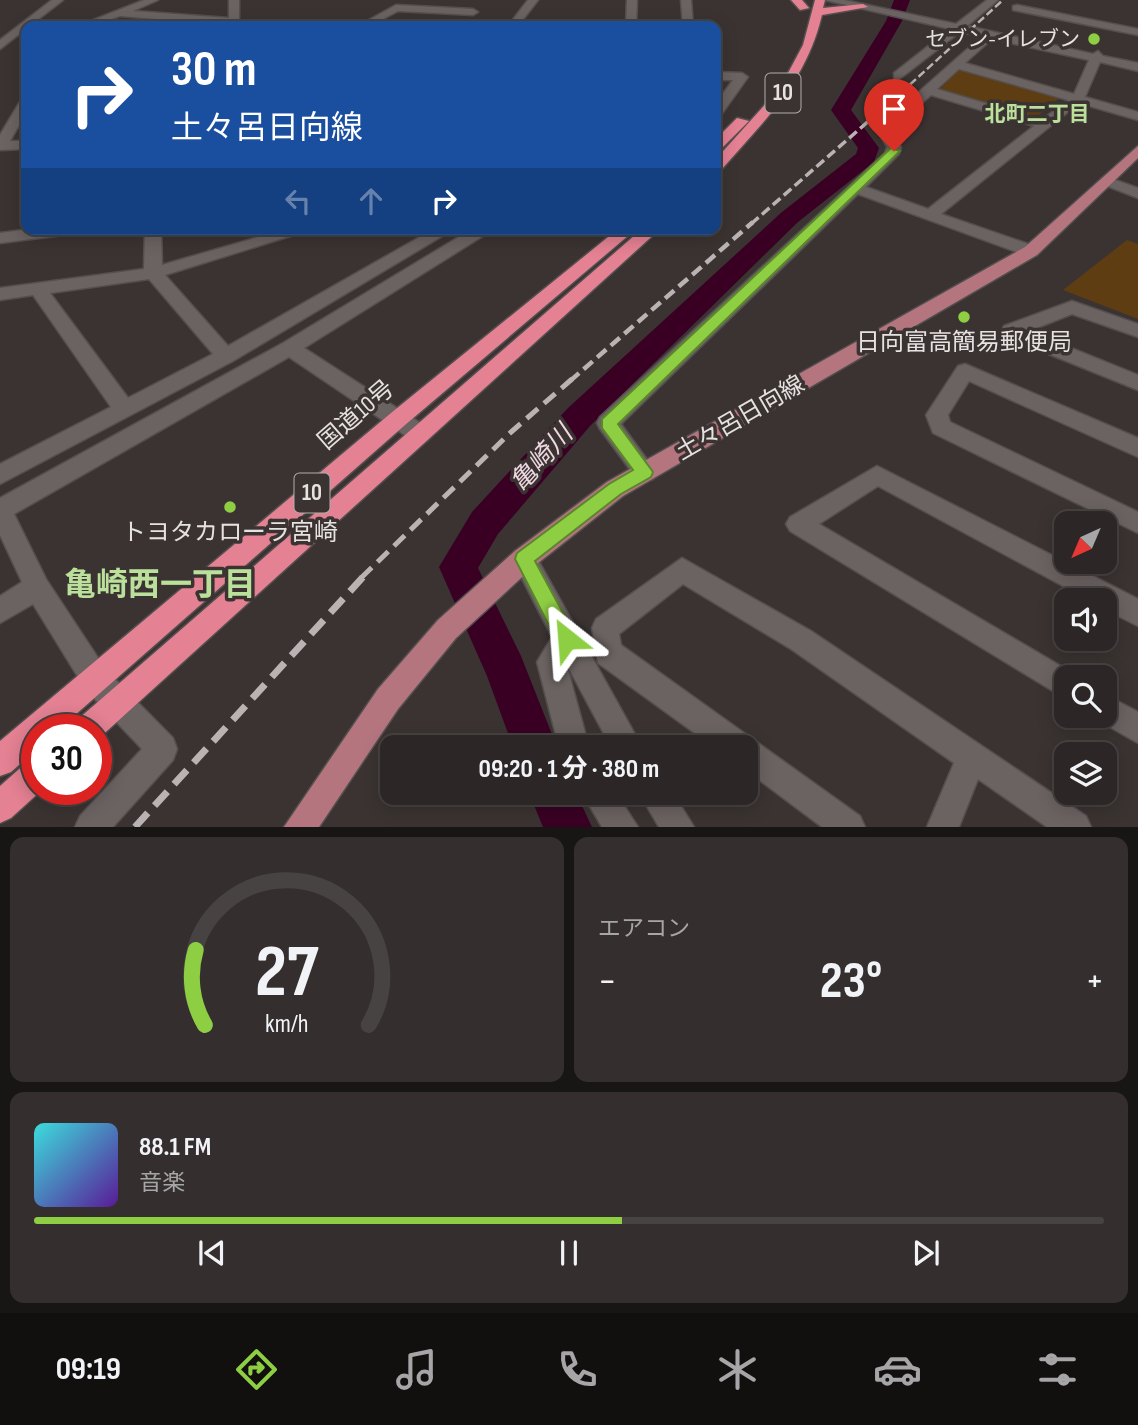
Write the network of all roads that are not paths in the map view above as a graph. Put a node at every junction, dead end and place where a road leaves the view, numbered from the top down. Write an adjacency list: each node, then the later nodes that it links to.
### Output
1 (58, 0): 21 (street)
2 (153, 0): 16 (street)
3 (234, 0): 24 (street)
4 (533, 0): 27 (street)
5 (632, 0): 28 (street)
6 (686, 0): 29 (street)
7 (820, 0): 17 (highway, 10)
8 (830, 0): 13 (street)
9 (844, 0): 13 (street)
10 (913, 0): 18 (street)
11 (989, 1): 30 (street)
12 (802, 3): 45 (highway, 10)
13 (859, 4): 17 (highway); 18 (street)
14 (474, 6): 25 (street); 26 (street)
15 (1063, 8): 19 (street)
16 (120, 13): 22 (street); 23 (street)
17 (817, 13): 49 (highway, 10)
18 (909, 15): 30 (street)
19 (1054, 16): 20 (street); 32 (street)
20 (1006, 19): 30 (street); 34 (street); 35 (street)
21 (31, 21)
22 (97, 21)
23 (203, 21)
24 (234, 21)
25 (372, 21)
26 (463, 21)
27 (517, 21)
28 (632, 21)
29 (688, 21)
30 (961, 26): 38 (street)
31 (21, 29): 33 (street)
32 (1138, 32)
33 (1, 45)
34 (1097, 56): 36 (street); 40 (street)
35 (958, 65): 39 (street); 40 (street)
36 (1138, 65)
37 (721, 76): 41 (street)
38 (898, 76)
39 (929, 90): 44 (street); 51 (street)
40 (1078, 98): 43 (street); 44 (street)
41 (721, 105)
42 (21, 109): 47 (street)
43 (1138, 116)
44 (1044, 125): 53 (street)
45 (721, 141)
46 (21, 145): 47 (street)
47 (0, 146)
48 (1138, 150): 50 (main road, 土々呂日向線)
49 (721, 161)
50 (1107, 181): 52 (street); 62 (main road, 土々呂日向線)
51 (855, 188): 53 (street); 74 (street)
52 (1138, 193)
53 (930, 215): 62 (street)
54 (21, 234): 61 (street)
55 (153, 235): 63 (street)
56 (284, 235): 63 (street)
57 (436, 235): 68 (street)
58 (472, 235): 67 (street)
59 (630, 235): 71 (highway, 国道10号 / 10)
60 (631, 235): 72 (highway, 国道10号 / 10)
61 (0, 238)
62 (1031, 251): 74 (main road, 土々呂日向線)
63 (153, 273): 64 (street); 68 (street)
64 (39, 290): 65 (street); 70 (street)
65 (0, 294)
66 (1138, 331): 69 (street)
67 (290, 348): 71 (street); 78 (street)
68 (226, 356): 70 (street)
69 (1138, 383)
70 (124, 409): 75 (street)
71 (398, 419): 72 (street); 83 (highway, 国道10号 / 10)
72 (419, 434): 84 (highway, 国道10号 / 10)
73 (1138, 448): 76 (street)
74 (645, 472): 77 (main road, 土々呂日向線)
75 (0, 475)
76 (1138, 523)
77 (524, 559): 81 (street); 99 (main road, 土々呂日向線)
78 (37, 587): 79 (street); 83 (street)
79 (0, 610)
80 (1138, 613): 82 (street)
81 (567, 639): 88 (street); 89 (street)
82 (1054, 678)
83 (96, 680): 84 (street); 92 (highway, 国道10号 / 10)
84 (116, 704): 85 (highway, 国道10号 / 10); 98 (street)
85 (105, 714)
86 (1117, 716): 87 (street)
87 (1138, 728)
88 (571, 735)
89 (620, 735)
90 (722, 735): 91 (street)
91 (972, 757): 103 (street); 104 (street)
92 (0, 761)
93 (758, 761): 102 (street)
94 (21, 789): 97 (highway)
95 (606, 805): 100 (street)
96 (662, 805): 101 (street)
97 (0, 807)
98 (91, 827)
99 (300, 827)
100 (622, 827)
101 (678, 827)
102 (849, 827)
103 (943, 827)
104 (1075, 827)

